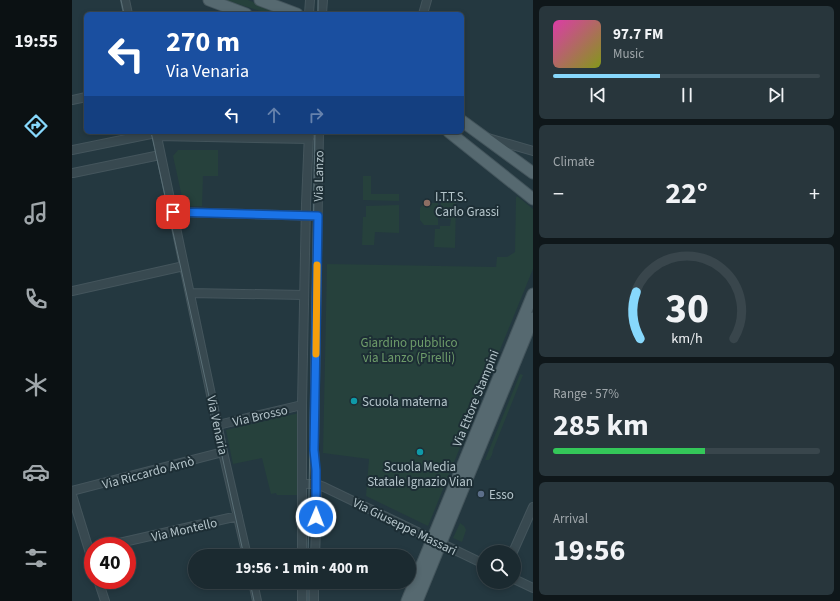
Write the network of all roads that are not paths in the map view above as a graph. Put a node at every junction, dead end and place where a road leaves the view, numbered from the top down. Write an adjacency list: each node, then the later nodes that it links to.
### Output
1 (125, 0): 7 (street)
2 (209, 0): 8 (main road)
3 (260, 0): 9 (main road)
4 (310, 0): 10 (street)
5 (323, 0): 11 (street)
6 (427, 0): 12 (street)
7 (128, 12)
8 (241, 12)
9 (292, 12)
10 (310, 12)
11 (322, 12)
12 (424, 12)
13 (84, 98): 14 (street)
14 (72, 100)
15 (464, 123): 20 (main road)
16 (156, 134): 19 (street); 21 (street); 23 (street, Via Venaria)
17 (319, 134): 29 (street, Via Lanzo)
18 (452, 134): 26 (main road)
19 (309, 135): 28 (street, Via Lanzo)
20 (481, 136): 22 (street); 24 (main road)
21 (72, 150)
22 (533, 151)
23 (160, 155): 25 (street); 27 (street, Via Venaria)
24 (533, 173)
25 (73, 174)
26 (533, 199)
27 (173, 212): 28 (street); 30 (street, Via Venaria)
28 (306, 216): 29 (street); 34 (street, Via Lanzo)
29 (318, 216): 40 (street, Via Lanzo)
30 (184, 266): 31 (street); 32 (street, Via Venaria)
31 (72, 291)
32 (190, 293): 34 (street); 37 (street, Via Venaria)
33 (533, 294): 47 (main road, Via Ettore Stampini)
34 (304, 296): 36 (street, Via Lanzo)
35 (533, 318): 47 (main road, Via Ettore Stampini)
36 (302, 405): 37 (street, Via Brosso); 39 (street, Via Lanzo)
37 (218, 425): 38 (street, Via Venaria)
38 (223, 452): 41 (street, Via Riccardo Arnò); 44 (street, Via Venaria)
39 (302, 484): 40 (street, Via Giuseppe Massari); 50 (street, Via Lanzo)
40 (316, 484): 47 (street, Via Giuseppe Massari); 51 (street, Via Lanzo)
41 (72, 491)
42 (72, 495): 45 (street)
43 (533, 507): 48 (street)
44 (238, 516): 46 (street, Via Montello); 49 (street, Via Venaria)
45 (87, 537)
46 (136, 539)
47 (437, 541): 52 (street, Via Giuseppe Massari); 63 (main road, Via Ettore Stampini); 64 (main road, Via Ettore Stampini)
48 (516, 545)
49 (245, 549)
50 (302, 549)
51 (315, 549)
52 (477, 561)
53 (521, 582): 54 (street)
54 (533, 588)
55 (101, 589): 59 (street)
56 (255, 589): 60 (street)
57 (302, 589): 61 (street)
58 (314, 589): 62 (street)
59 (105, 601)
60 (258, 601)
61 (302, 601)
62 (314, 601)
63 (407, 601)
64 (416, 601)

